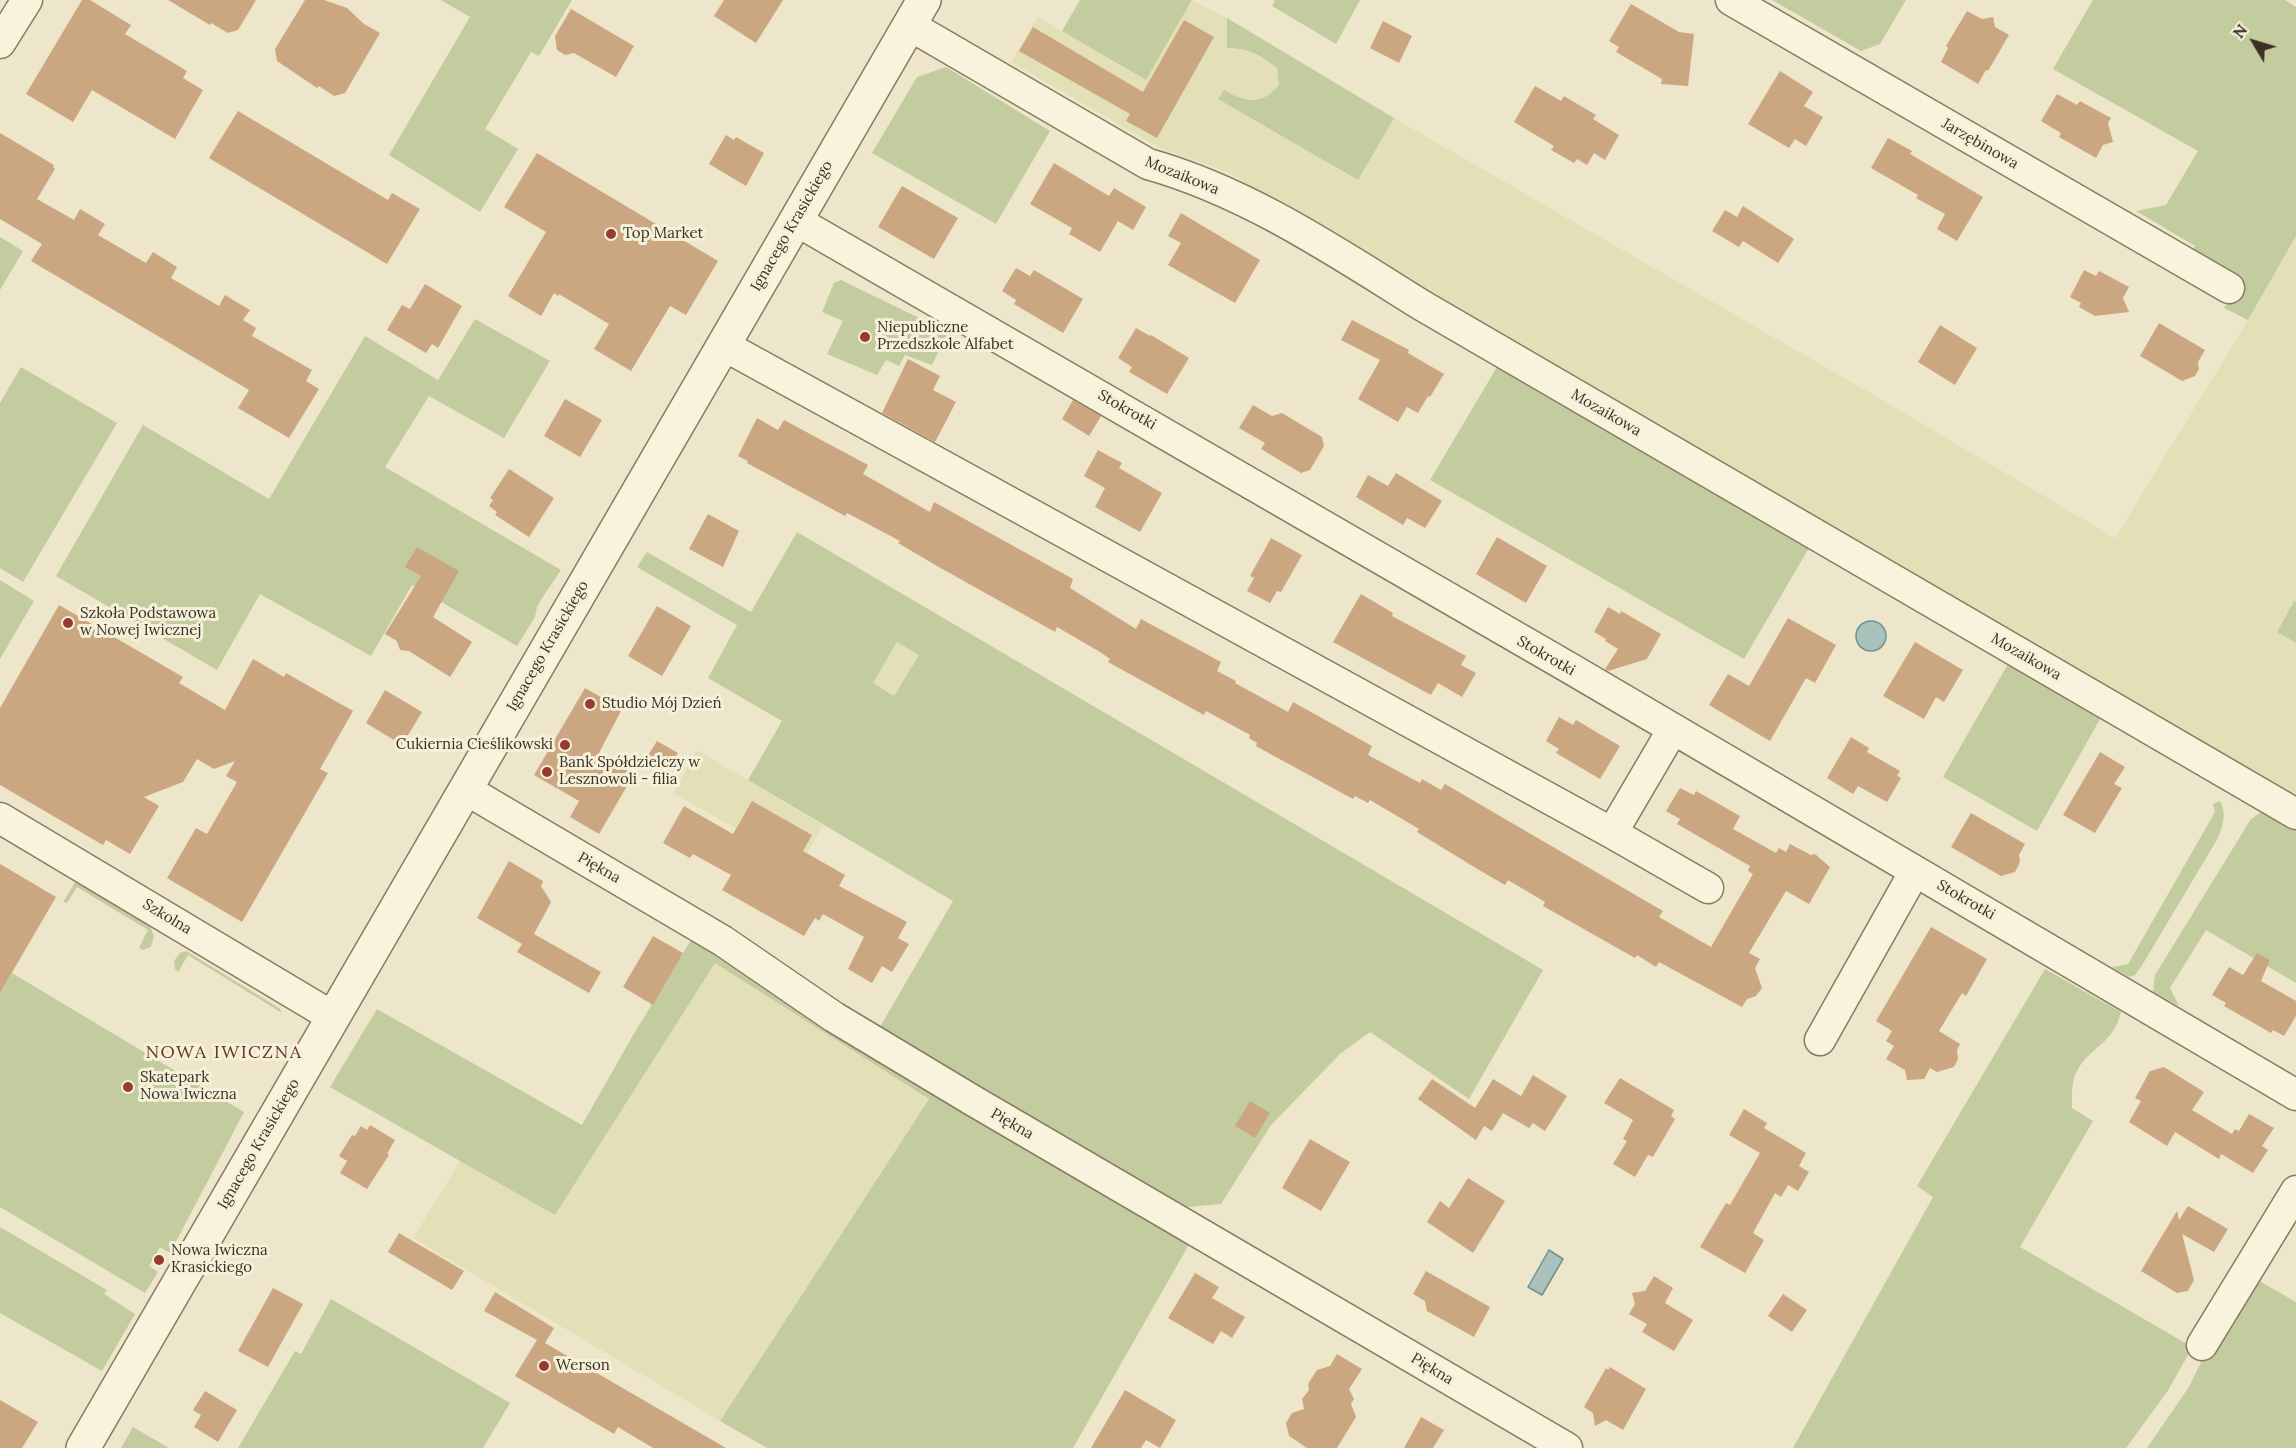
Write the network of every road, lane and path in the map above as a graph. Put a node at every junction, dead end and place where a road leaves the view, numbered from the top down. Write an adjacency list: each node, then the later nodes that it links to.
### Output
1 (27, 0): 4 (street)
2 (1731, 0): 6 (street, Jarzębinowa)
3 (917, 12): 5 (street, Ignacego Krasickiego); 10 (street, Mozaikowa)
4 (0, 43)
5 (795, 220): 7 (street, Ignacego Krasickiego); 8 (street, Stokrotki)
6 (2229, 288)
7 (723, 345): 9 (street, Ignacego Krasickiego); 12 (street)
8 (1673, 729): 12 (street); 13 (street, Stokrotki)
9 (465, 789): 15 (street, Ignacego Krasickiego); 21 (street, Piękna)
10 (2296, 814)
11 (0, 818): 15 (street, Szkolna)
12 (1612, 832): 14 (street)
13 (1915, 871): 16 (street); 17 (street, Stokrotki)
14 (1708, 888)
15 (333, 1017): 20 (street, Ignacego Krasickiego)
16 (1820, 1040)
17 (2296, 1095)
18 (2296, 1191): 19 (street)
19 (2202, 1345)
20 (83, 1448)
21 (1567, 1448)

